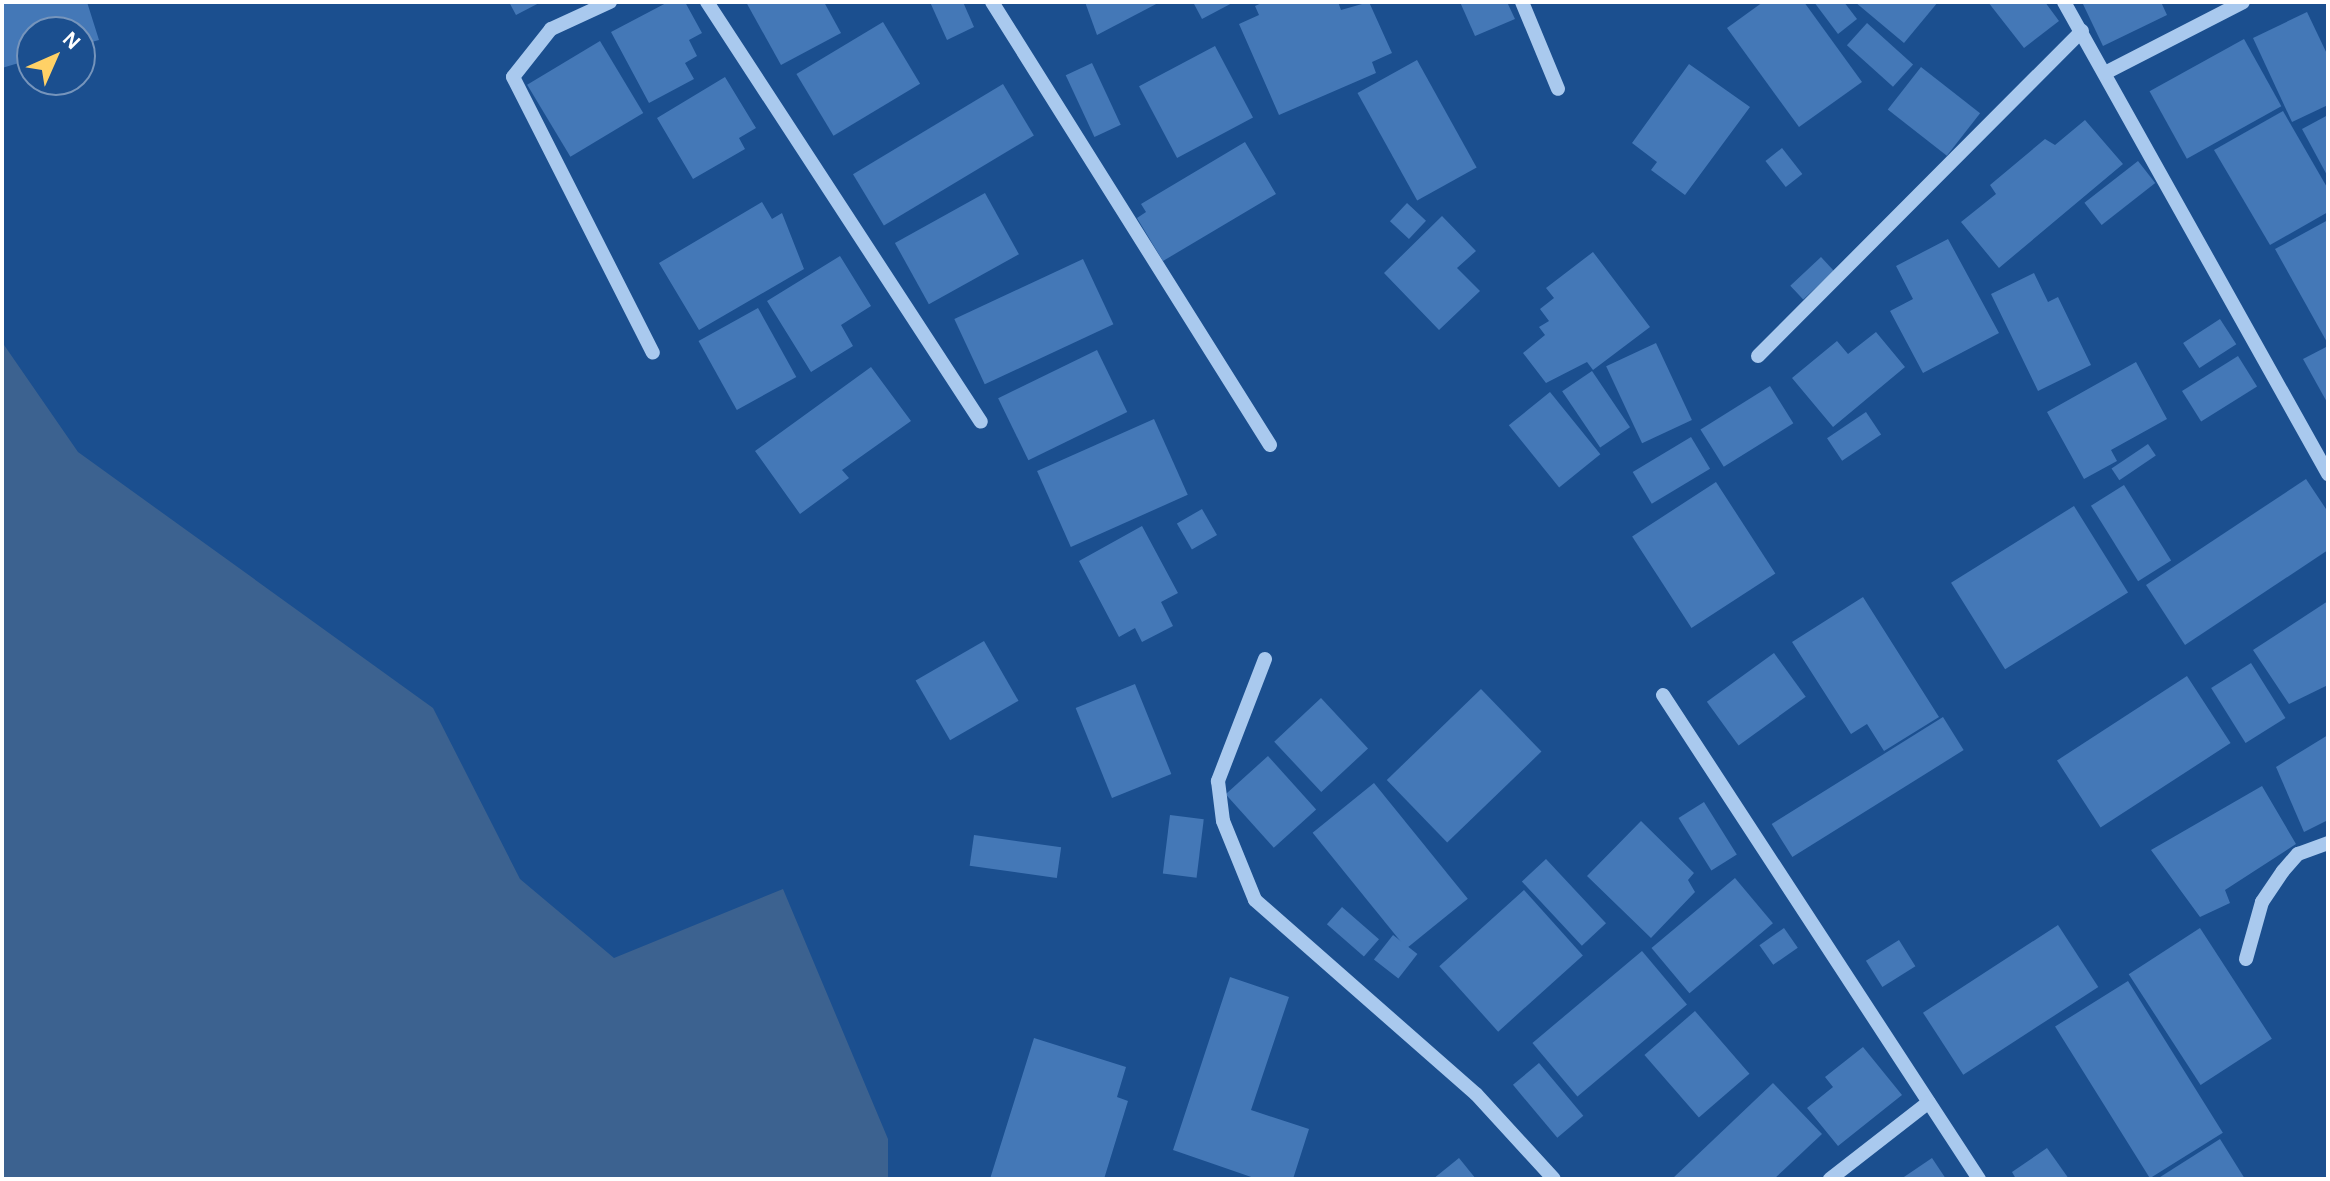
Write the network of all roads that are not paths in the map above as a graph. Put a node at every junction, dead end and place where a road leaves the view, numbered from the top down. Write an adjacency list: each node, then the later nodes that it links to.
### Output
1 (610, 2): 10 (street)
2 (707, 2): 12 (street)
3 (992, 2): 13 (street)
4 (1522, 2): 9 (street)
5 (2064, 2): 7 (street)
6 (2243, 2): 8 (street)
7 (2082, 31): 8 (street); 11 (street)
8 (2105, 73): 14 (street)
9 (1558, 89)
10 (653, 353)
11 (1758, 356)
12 (981, 422)
13 (1270, 445)
14 (2325, 465)
15 (1265, 659): 20 (street)
16 (1663, 695): 19 (street)
17 (2328, 843): 18 (street)
18 (2246, 959)
19 (1929, 1102): 21 (street); 22 (street)
20 (1554, 1179)
21 (1830, 1179)
22 (1979, 1179)

